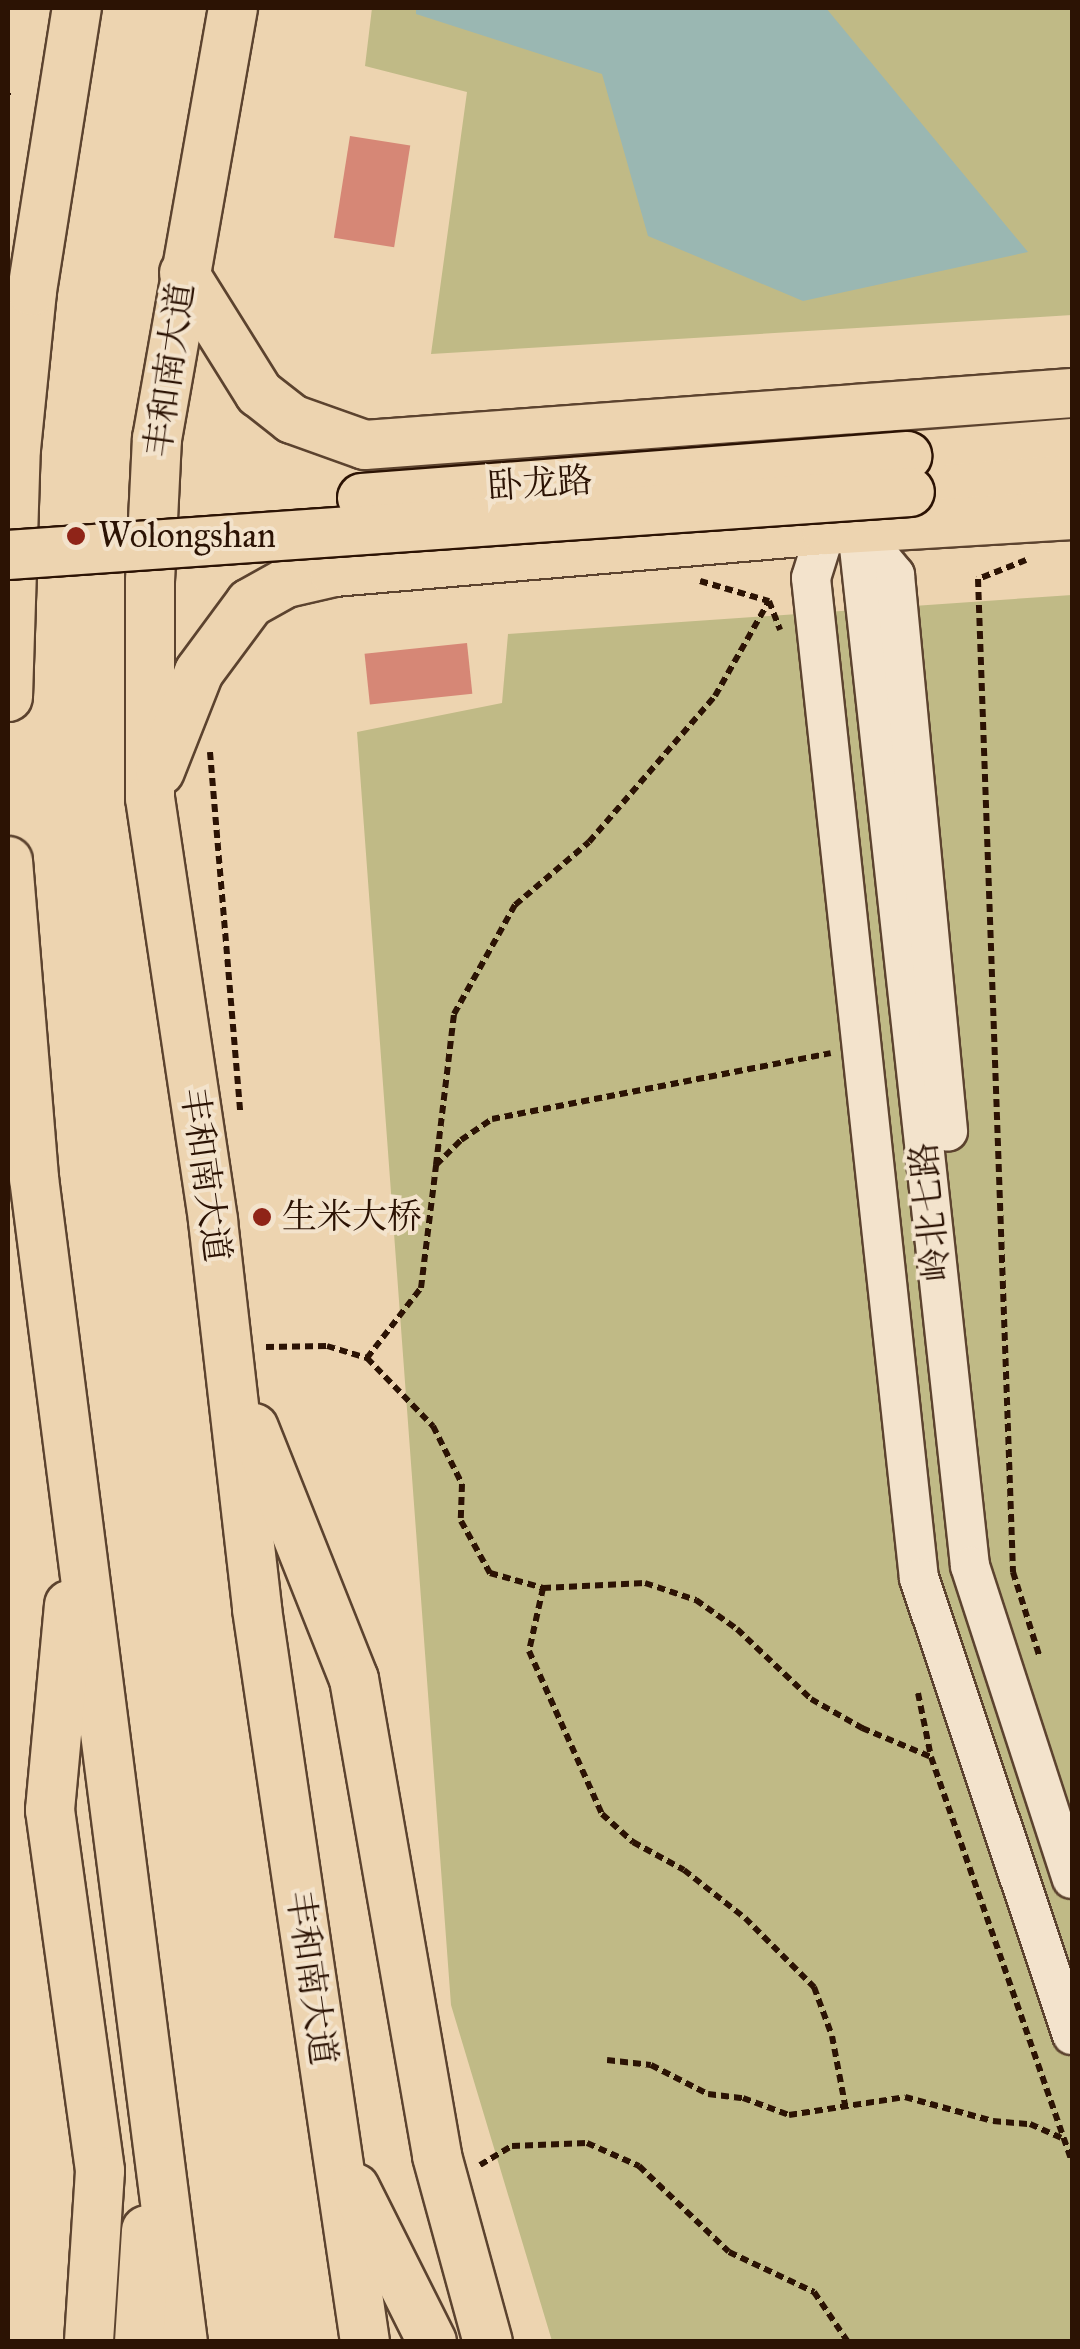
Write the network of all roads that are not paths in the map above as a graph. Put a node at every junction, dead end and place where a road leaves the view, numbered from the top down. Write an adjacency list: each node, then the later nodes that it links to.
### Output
1 (77, 8): 4 (main road)
2 (233, 8): 3 (main road, 丰和南大道)
3 (184, 273): 6 (main road, 卧龙路); 15 (main road, 丰和南大道)
4 (32, 291): 5 (main road); 14 (main road)
5 (8, 342)
6 (1072, 392)
7 (1072, 443): 8 (main road, 卧龙路)
8 (908, 474): 9 (main road, 卧龙路); 11 (main road, 卧龙路, bridge); 13 (main road, 卧龙路, bridge)
9 (1072, 479)
10 (1072, 515): 12 (main road, 卧龙路)
11 (8, 524)
12 (841, 530): 15 (main road, 卧龙路); 19 (street); 20 (street, 岭北七路); 21 (street); 23 (street)
13 (8, 555)
14 (8, 697)
15 (150, 798): 17 (main road, 丰和南大道)
16 (8, 861): 18 (main road)
17 (251, 1362): 24 (main road, 丰和南大道); 30 (main road)
18 (76, 1514): 22 (main road); 25 (main road)
19 (1072, 1822)
20 (1072, 1879)
21 (1072, 1962)
22 (143, 2026): 26 (main road); 27 (main road)
23 (1072, 2035)
24 (336, 2152): 28 (main road, 丰和南大道); 29 (main road)
25 (89, 2342)
26 (138, 2342)
27 (183, 2342)
28 (365, 2342)
29 (432, 2342)
30 (488, 2342)

